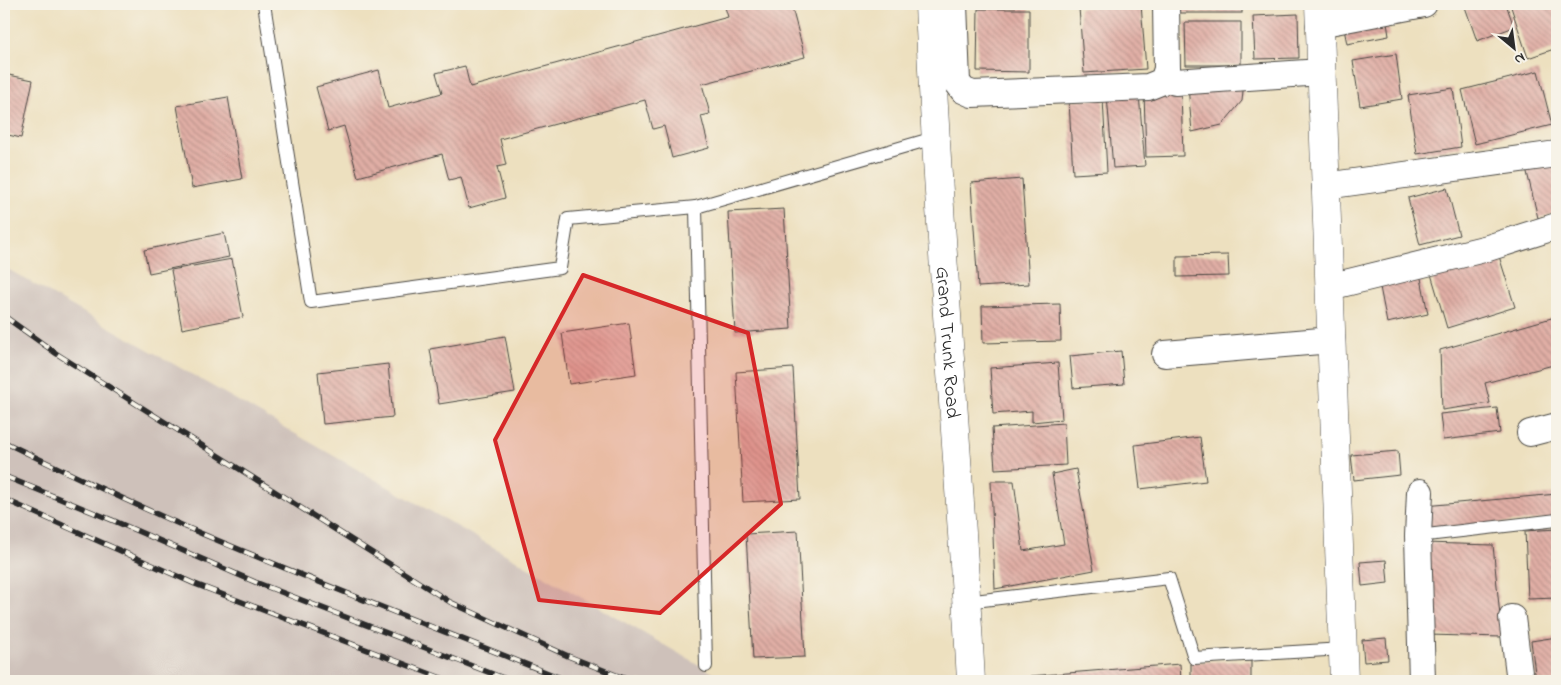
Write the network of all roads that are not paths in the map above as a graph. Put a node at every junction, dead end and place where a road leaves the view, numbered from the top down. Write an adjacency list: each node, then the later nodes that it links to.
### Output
1 (264, 4): 12 (lane)
2 (929, 4): 9 (main road, Grand Trunk Road)
3 (954, 4): 4 (street)
4 (1166, 4)
5 (1424, 4): 6 (street)
6 (1319, 14): 7 (main road)
7 (1321, 72): 8 (street); 11 (main road)
8 (1175, 82)
9 (934, 138): 12 (lane); 22 (main road, Grand Trunk Road)
10 (1557, 154): 11 (street)
11 (1325, 186): 14 (main road)
12 (696, 207): 25 (lane)
13 (1557, 226): 14 (street)
14 (1329, 287): 15 (main road)
15 (1332, 340): 16 (street); 24 (main road)
16 (1165, 354)
17 (1557, 426): 18 (street)
18 (1530, 433)
19 (1420, 492): 21 (street)
20 (1557, 520): 21 (lane)
21 (1418, 536): 28 (street)
22 (966, 602): 24 (lane); 26 (main road, Grand Trunk Road)
23 (1512, 618): 29 (street)
24 (1343, 649): 27 (main road)
25 (706, 666)
26 (970, 681)
27 (1344, 681)
28 (1422, 681)
29 (1520, 681)

